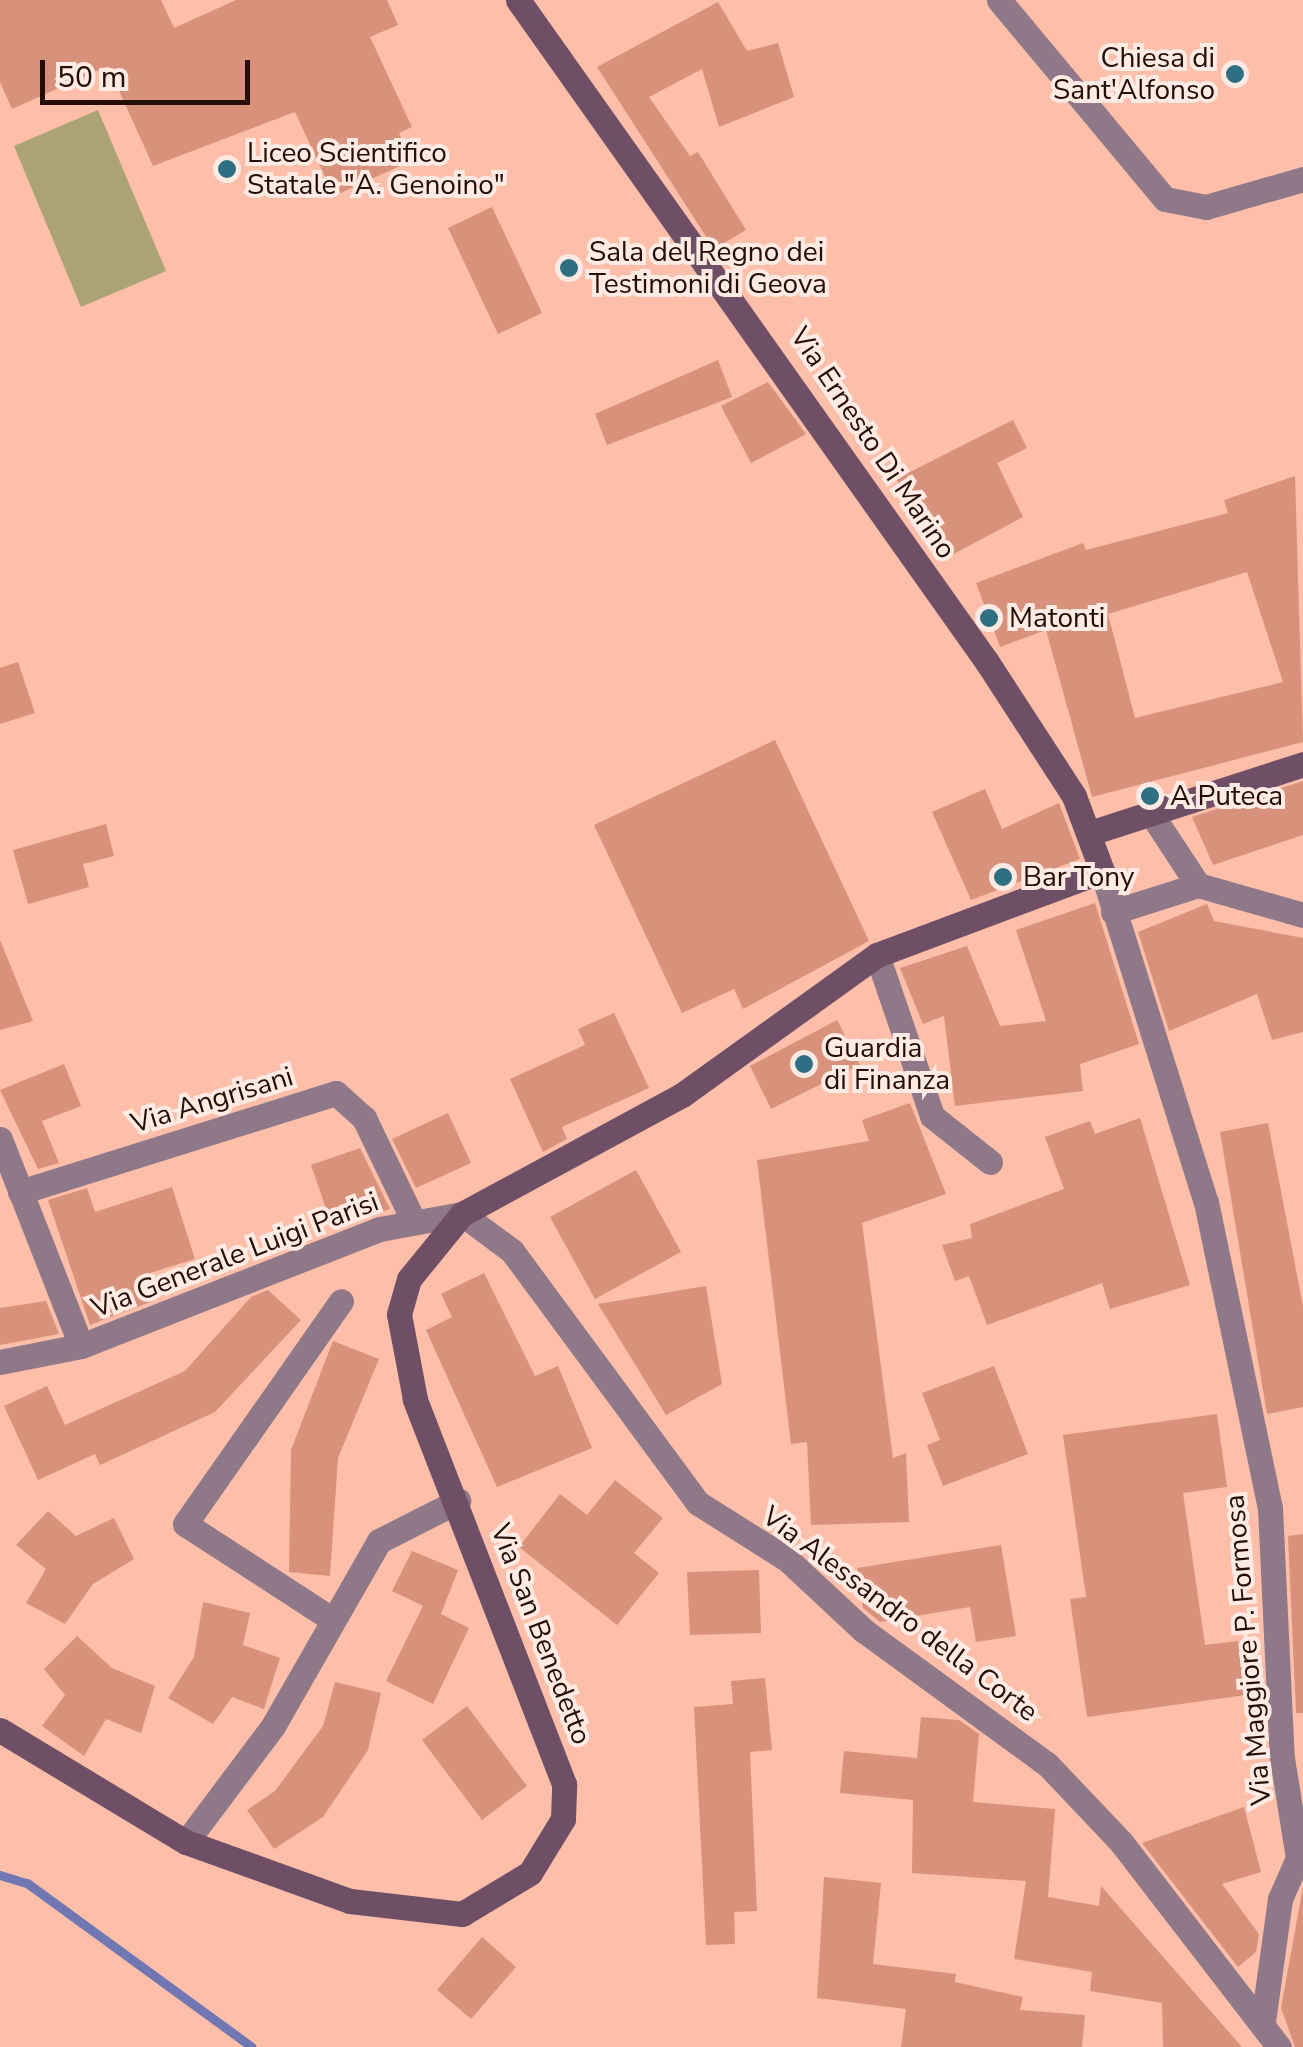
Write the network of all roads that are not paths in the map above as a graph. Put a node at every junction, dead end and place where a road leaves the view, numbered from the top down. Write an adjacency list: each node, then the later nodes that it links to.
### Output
1 (518, 0): 6 (street, Via Ernesto Di Marino)
2 (999, 0): 3 (street)
3 (1303, 179)
4 (1303, 764): 5 (street)
5 (1150, 812): 6 (street); 8 (street)
6 (1093, 832): 7 (street)
7 (1102, 871): 9 (street, Via Maggiore P. Formosa); 11 (street, Via Generale Luigi Parisi)
8 (1198, 884): 9 (street); 10 (street)
9 (1113, 912): 24 (street, Via Maggiore P. Formosa)
10 (1303, 915)
11 (876, 955): 13 (street); 15 (street, Via Generale Luigi Parisi)
12 (0, 1140): 14 (street)
13 (990, 1162)
14 (20, 1192): 16 (street, Via Angrisani); 18 (street)
15 (462, 1214): 16 (street, Via Generale Luigi Parisi); 20 (street, Via San Benedetto); 25 (street, Via Alessandro della Corte)
16 (413, 1220): 18 (street, Via Generale Luigi Parisi)
17 (340, 1302): 21 (street)
18 (80, 1346): 19 (street, Via Generale Luigi Parisi)
19 (0, 1362)
20 (458, 1501): 21 (street); 23 (street, Via San Benedetto)
21 (333, 1620): 23 (street)
22 (0, 1730): 23 (street, Via San Benedetto)
23 (186, 1842)
24 (1300, 1858): 25 (street, Via Maggiore P. Formosa)
25 (1263, 2022): 26 (street, Via Alessandro della Corte)
26 (1279, 2047)

